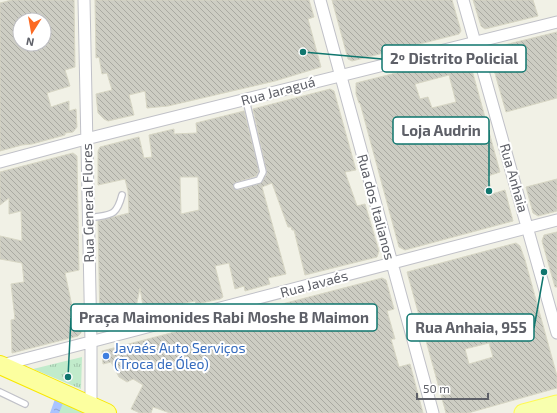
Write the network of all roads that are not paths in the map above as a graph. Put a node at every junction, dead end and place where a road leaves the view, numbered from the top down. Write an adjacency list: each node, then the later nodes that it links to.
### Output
1 (84, 0): 8 (street, Rua General Flores)
2 (320, 0): 6 (street, Rua dos Italianos)
3 (463, 0): 5 (street, Rua Anhaia)
4 (557, 22): 5 (street, Rua Jaraguá)
5 (475, 42): 6 (street, Rua Jaraguá); 14 (street, Rua Anhaia)
6 (341, 75): 7 (street, Rua Jaraguá); 15 (street, Rua dos Italianos)
7 (246, 100): 8 (street, Rua Jaraguá); 10 (lane)
8 (87, 139): 9 (street, Rua Jaraguá); 12 (street, Rua General Flores)
9 (0, 162)
10 (237, 186)
11 (122, 195): 12 (lane)
12 (89, 218): 17 (street, Rua General Flores)
13 (557, 220): 14 (street, Rua Javaés)
14 (528, 228): 15 (street, Rua Javaés); 16 (street, Rua Anhaia)
15 (392, 264): 17 (street, Rua Javaés); 24 (street, Rua dos Italianos)
16 (557, 333)
17 (91, 343): 18 (street, Rua Javaés); 22 (street, Rua General Flores)
18 (1, 365): 22 (highway)
19 (0, 392): 20 (lane)
20 (25, 404)
21 (557, 404): 25 (main road)
22 (90, 405): 23 (highway)
23 (107, 413)
24 (433, 413)
25 (523, 413)

